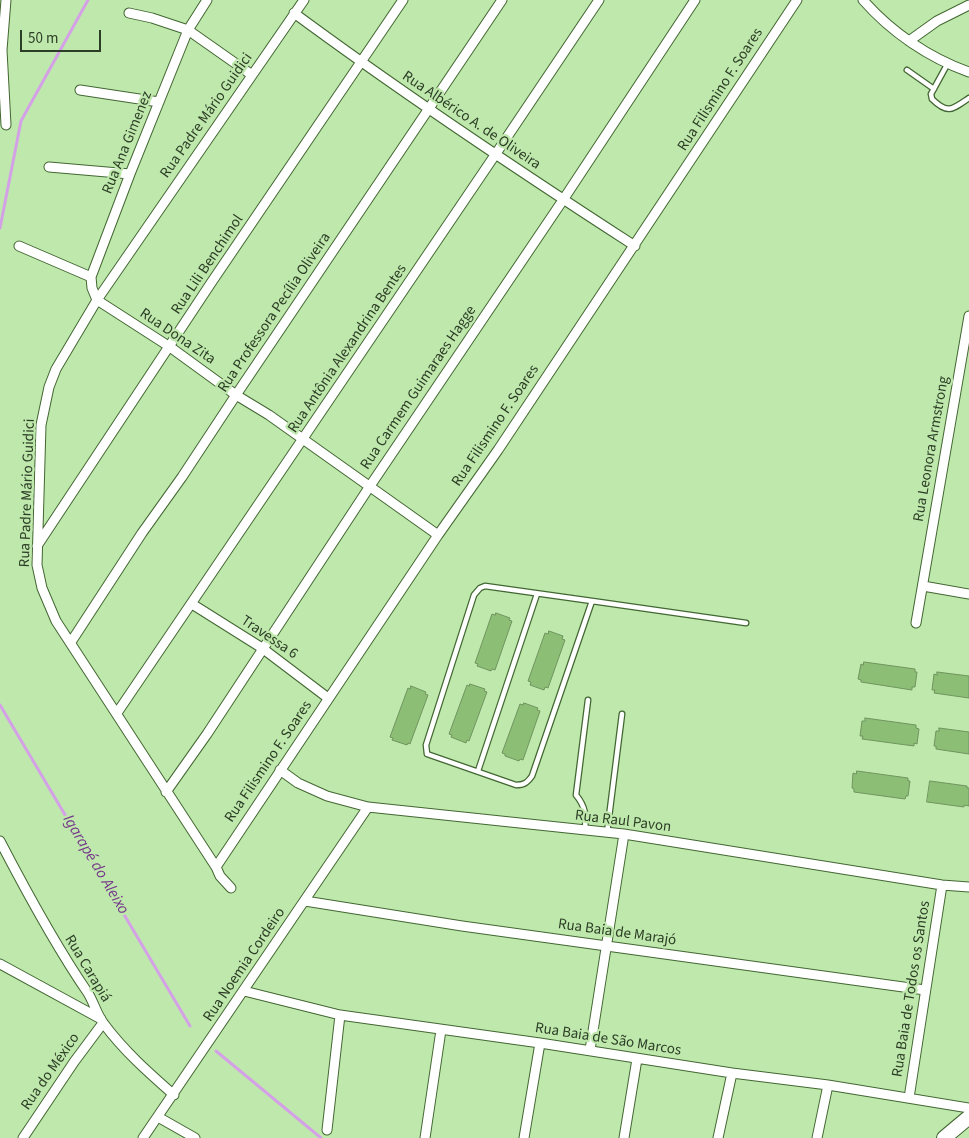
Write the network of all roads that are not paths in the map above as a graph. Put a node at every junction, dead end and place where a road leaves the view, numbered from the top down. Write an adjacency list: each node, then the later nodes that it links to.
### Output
1 (6, 0): 25 (street)
2 (207, 0): 13 (street, Rua Ana Gimenez)
3 (304, 0): 12 (street, Rua Padre Mário Guidici)
4 (403, 0): 15 (street, Rua Lili Benchimol)
5 (502, 0): 24 (street, Rua Professora Pecília Oliveira)
6 (599, 0): 26 (street, Rua Antônia Alexandrina Bentes)
7 (695, 0): 29 (street, Rua Carmem Guimaraes Hagge)
8 (797, 0): 31 (street, Rua Filismino F. Soares)
9 (864, 0): 14 (street)
10 (969, 5): 14 (street)
11 (129, 13): 13 (street)
12 (294, 13): 15 (street, Rua Albérico A. de Oliveira); 19 (street, Rua Padre Mário Guidici)
13 (188, 30): 19 (street); 23 (street, Rua Ana Gimenez)
14 (909, 41): 16 (street)
15 (361, 62): 24 (street, Rua Albérico A. de Oliveira); 35 (street, Rua Lili Benchimol)
16 (948, 64): 18 (street); 20 (lane)
17 (907, 70): 20 (lane)
18 (969, 72)
19 (252, 75): 33 (street, Rua Padre Mário Guidici)
20 (934, 89): 22 (lane)
21 (80, 90): 23 (street)
22 (969, 98)
23 (159, 102): 28 (street, Rua Ana Gimenez)
24 (430, 109): 26 (street, Rua Albérico A. de Oliveira); 36 (street, Rua Professora Pecília Oliveira)
25 (6, 125)
26 (496, 155): 29 (street, Rua Albérico A. de Oliveira); 37 (street, Rua Antônia Alexandrina Bentes)
27 (49, 167): 28 (street)
28 (130, 174): 32 (street, Rua Ana Gimenez)
29 (563, 200): 31 (street, Rua Albérico A. de Oliveira); 38 (street, Rua Carmem Guimaraes Hagge)
30 (19, 246): 32 (street)
31 (635, 246): 39 (street, Rua Filismino F. Soares)
32 (91, 277): 33 (street)
33 (97, 300): 35 (street, Rua Dona Zita); 40 (street, Rua Padre Mário Guidici)
34 (969, 316): 41 (street, Rua Leonora Armstrong)
35 (170, 347): 36 (street, Rua Dona Zita); 40 (street, Rua Lili Benchimol)
36 (236, 395): 37 (street, Rua Dona Zita); 48 (street, Rua Professora Pecília Oliveira)
37 (303, 440): 38 (street, Rua Dona Zita); 45 (street, Rua Antônia Alexandrina Bentes)
38 (370, 486): 39 (street, Rua Dona Zita); 49 (street, Rua Carmem Guimaraes Hagge)
39 (438, 535): 50 (street, Rua Filismino F. Soares)
40 (37, 546): 48 (street, Rua Padre Mário Guidici)
41 (922, 586): 43 (street); 47 (street, Rua Leonora Armstrong)
42 (538, 594): 44 (lane); 55 (lane); 55 (lane)
43 (969, 594)
44 (592, 601): 46 (lane); 55 (lane)
45 (192, 604): 49 (street, Travessa 6); 52 (street, Rua Antônia Alexandrina Bentes)
46 (746, 623)
47 (916, 623)
48 (71, 642): 52 (street, Rua Padre Mário Guidici)
49 (262, 648): 50 (street, Travessa 6); 56 (street, Rua Carmem Guimaraes Hagge)
50 (328, 698): 54 (street, Rua Filismino F. Soares)
51 (588, 700): 58 (lane)
52 (117, 713): 56 (street, Rua Padre Mário Guidici)
53 (622, 714): 59 (lane)
54 (280, 770): 57 (street, Rua Raul Pavon); 62 (street, Rua Filismino F. Soares)
55 (478, 771)
56 (166, 792): 62 (street, Rua Padre Mário Guidici)
57 (368, 807): 58 (street, Rua Raul Pavon); 66 (street, Rua Noemia Cordeiro)
58 (585, 830): 59 (street, Rua Raul Pavon)
59 (607, 833): 60 (street, Rua Raul Pavon)
60 (624, 834): 63 (street, Rua Raul Pavon); 67 (street)
61 (0, 841): 72 (street, Rua Carapiá)
62 (216, 867): 65 (street, Rua Padre Mário Guidici)
63 (942, 885): 64 (street, Rua Raul Pavon); 69 (street, Rua Baia de Todos os Santos)
64 (969, 887)
65 (231, 888)
66 (305, 900): 67 (street, Rua Baia de Marajó); 70 (street, Rua Noemia Cordeiro)
67 (607, 946): 69 (street, Rua Baia de Marajó); 75 (street)
68 (0, 964): 72 (street)
69 (925, 990): 80 (street, Rua Baia de Todos os Santos)
70 (244, 991): 71 (street, Rua Baia de São Marcos); 79 (street, Rua Noemia Cordeiro)
71 (340, 1015): 73 (street, Rua Baia de São Marcos); 83 (street)
72 (102, 1021): 79 (street, Rua Carapiá); 84 (street, Rua do México)
73 (441, 1030): 74 (street, Rua Baia de São Marcos); 87 (street)
74 (540, 1043): 75 (street, Rua Baia de São Marcos); 88 (street)
75 (590, 1050): 76 (street, Rua Baia de São Marcos)
76 (638, 1059): 77 (street, Rua Baia de São Marcos); 89 (street)
77 (732, 1073): 78 (street, Rua Baia de São Marcos); 90 (street)
78 (828, 1085): 80 (street, Rua Baia de São Marcos); 91 (street)
79 (174, 1095): 81 (street, Rua Noemia Cordeiro)
80 (909, 1098): 82 (street, Rua Baia de São Marcos)
81 (158, 1117): 85 (street, Rua Noemia Cordeiro); 86 (street)
82 (968, 1118): 92 (street)
83 (327, 1130)
84 (23, 1138)
85 (143, 1138)
86 (195, 1138)
87 (425, 1138)
88 (524, 1138)
89 (624, 1138)
90 (718, 1138)
91 (817, 1138)
92 (944, 1138)

